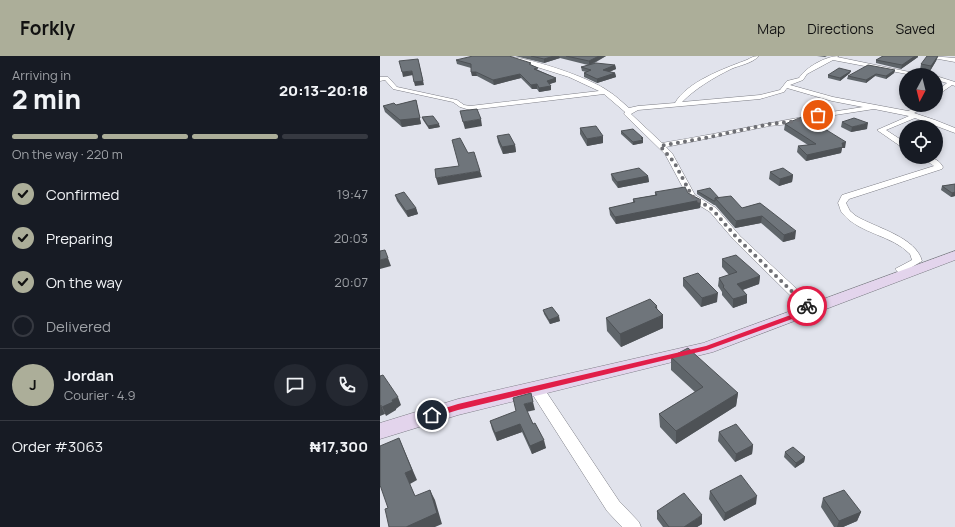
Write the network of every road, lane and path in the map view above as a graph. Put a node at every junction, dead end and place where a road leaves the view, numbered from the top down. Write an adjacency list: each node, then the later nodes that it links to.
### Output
1 (505, 56): 6 (street)
2 (524, 56): 6 (street)
3 (756, 56): 15 (street)
4 (933, 56): 7 (street)
5 (833, 57): 8 (street); 12 (street)
6 (517, 58): 14 (street)
7 (955, 60)
8 (899, 70)
9 (380, 79): 14 (street)
10 (943, 80): 11 (street)
11 (953, 83): 13 (street)
12 (787, 86): 15 (street); 16 (street)
13 (943, 89)
14 (606, 92): 17 (street)
15 (678, 105): 17 (street)
16 (874, 107): 19 (street); 24 (street)
17 (629, 112): 24 (street)
18 (916, 112): 19 (street)
19 (913, 114): 20 (street); 22 (street)
20 (901, 120)
21 (899, 121): 23 (street)
22 (955, 132)
23 (899, 142)
24 (660, 146): 28 (street)
25 (938, 164): 27 (street)
26 (955, 255): 27 (street)
27 (906, 274): 28 (street)
28 (812, 310): 29 (street)
29 (536, 388): 30 (street); 31 (street)
30 (380, 431)
31 (633, 527)

